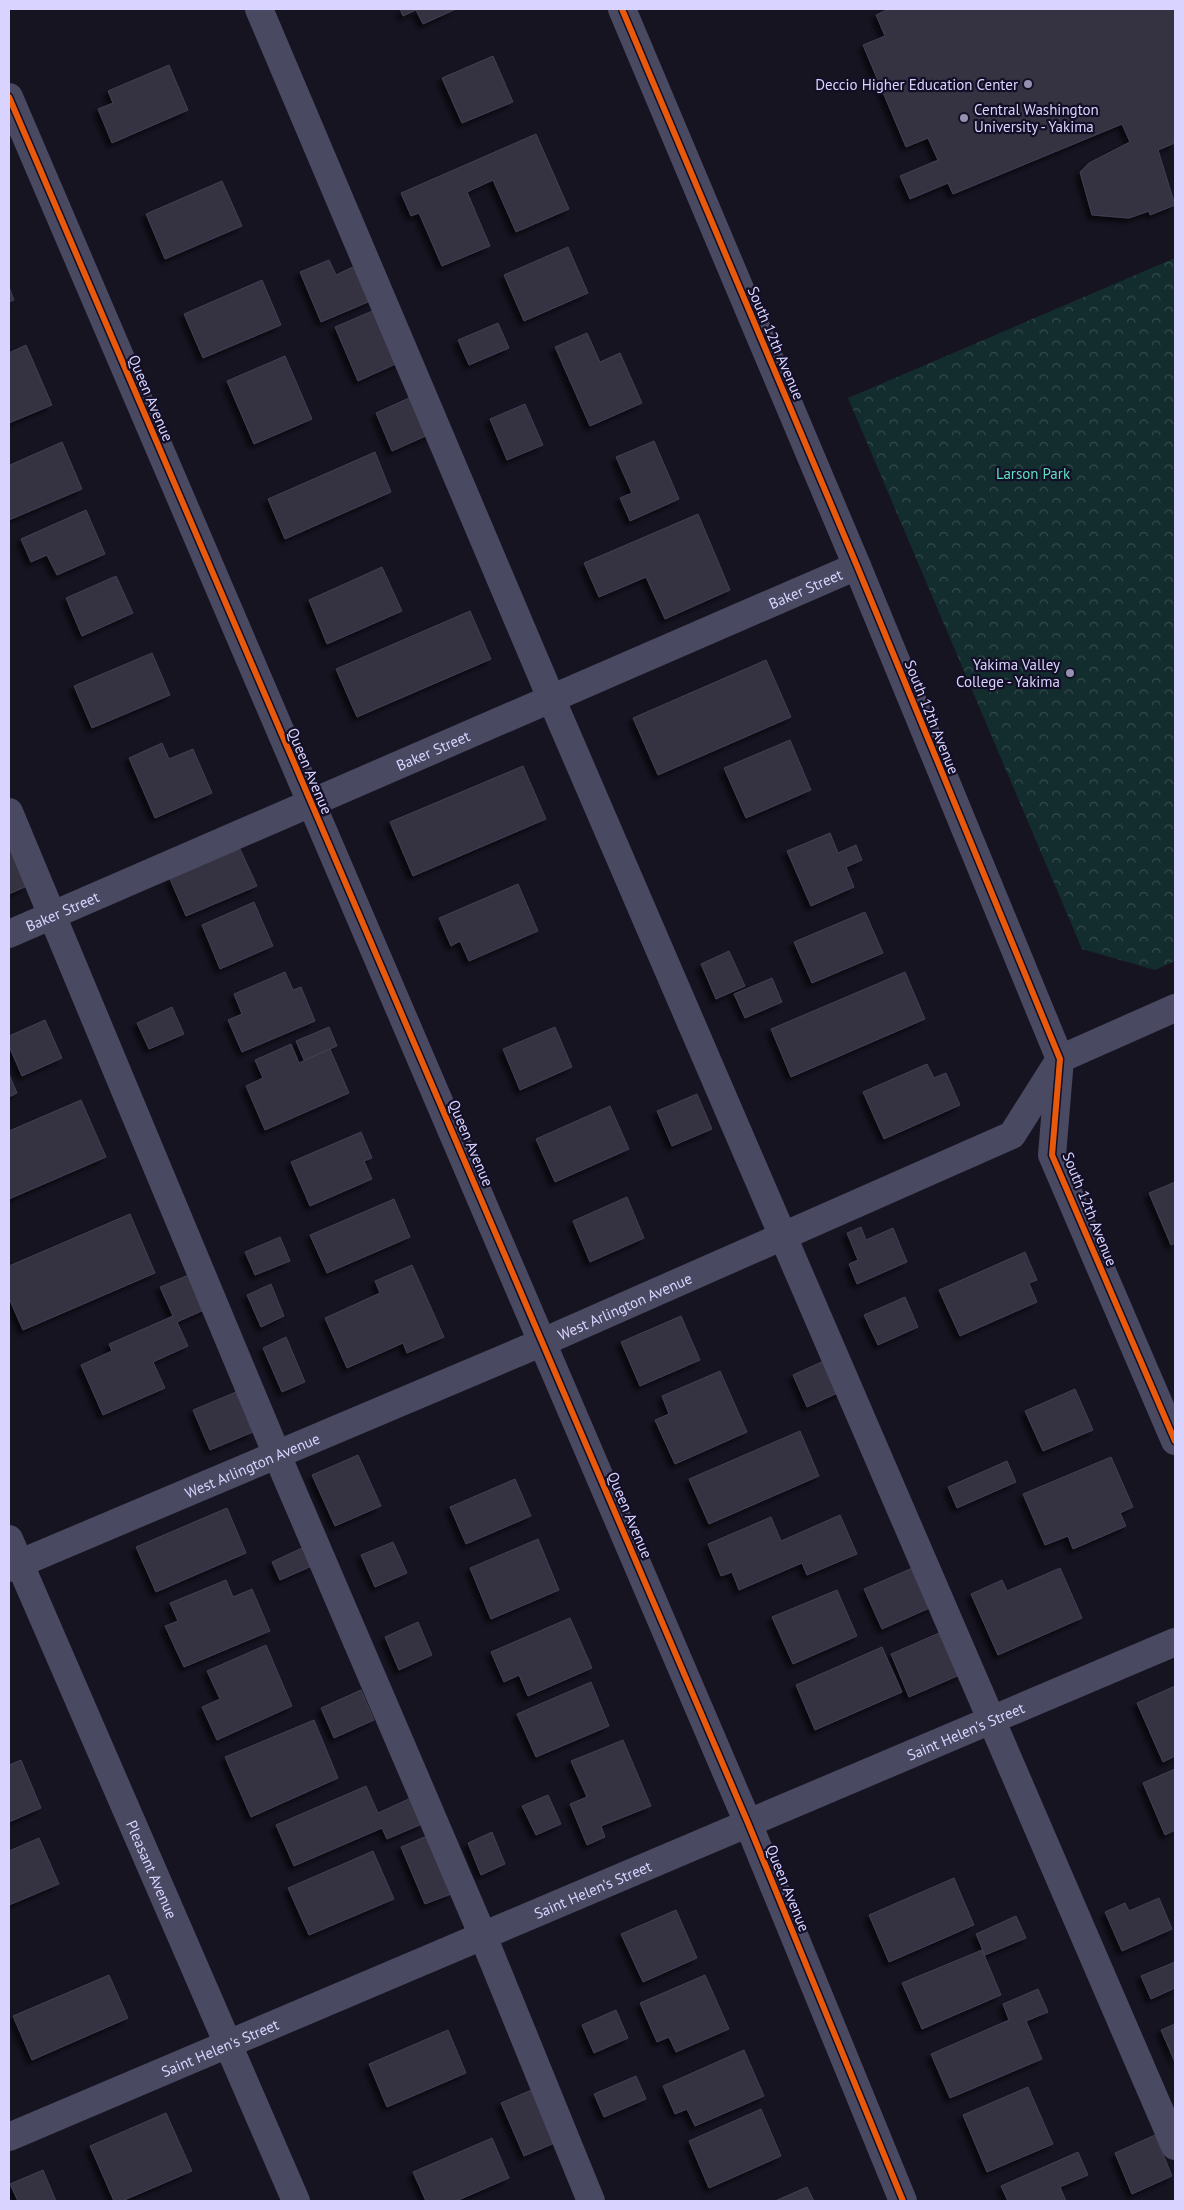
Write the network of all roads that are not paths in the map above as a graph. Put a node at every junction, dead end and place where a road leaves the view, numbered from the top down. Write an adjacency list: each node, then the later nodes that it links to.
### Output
1 (259, 9): 5 (street)
2 (622, 9): 4 (street, South 12th Avenue)
3 (9, 97): 6 (street, Queen Avenue)
4 (857, 566): 5 (street, Baker Street); 11 (street, South 12th Avenue)
5 (551, 698): 6 (street, Baker Street); 12 (street)
6 (310, 803): 8 (street, Baker Street); 13 (street, Queen Avenue)
7 (9, 812): 8 (street)
8 (52, 915): 9 (street, Baker Street); 15 (street)
9 (9, 934)
10 (1175, 1008): 11 (street)
11 (1060, 1059): 12 (street, West Arlington Avenue); 14 (street, South 12th Avenue)
12 (785, 1236): 13 (street, West Arlington Avenue); 19 (street)
13 (543, 1342): 15 (street, West Arlington Avenue); 20 (street, Queen Avenue)
14 (1175, 1441)
15 (277, 1455): 17 (street, West Arlington Avenue); 21 (street)
16 (9, 1538): 17 (street, Pleasant Avenue)
17 (14, 1566): 22 (street, Pleasant Avenue)
18 (1175, 1642): 19 (street, Saint Helen's Street)
19 (990, 1720): 20 (street, Saint Helen's Street); 24 (street)
20 (748, 1823): 21 (street, Saint Helen's Street); 27 (street, Queen Avenue)
21 (483, 1936): 22 (street, Saint Helen's Street); 26 (street)
22 (228, 2044): 23 (street, Saint Helen's Street); 25 (street, Pleasant Avenue)
23 (9, 2137)
24 (1175, 2146)
25 (296, 2201)
26 (591, 2201)
27 (904, 2201)

